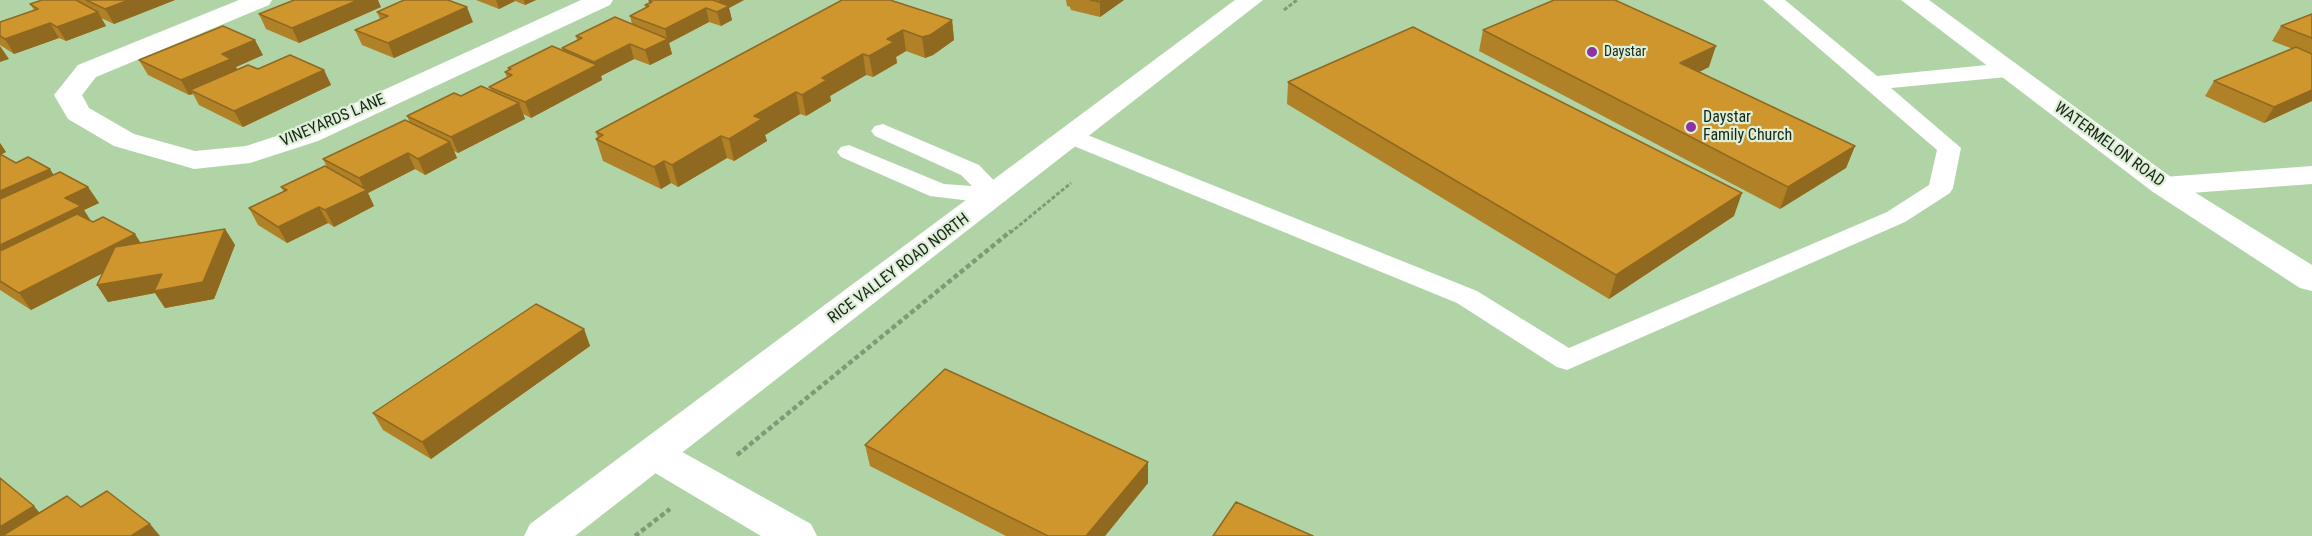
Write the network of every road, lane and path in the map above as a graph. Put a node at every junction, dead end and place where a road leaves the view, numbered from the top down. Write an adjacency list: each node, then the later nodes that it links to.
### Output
1 (260, 0): 2 (street, VINEYARDS LANE)
2 (601, 0)
3 (1297, 0): 6 (path)
4 (1773, 0): 8 (lane)
5 (1913, 0): 7 (street, WATERMELON ROAD)
6 (1265, 7): 10 (street, RICE VALLEY ROAD NORTH)
7 (2007, 70): 8 (lane); 14 (street, WATERMELON ROAD)
8 (1872, 83): 12 (lane)
9 (883, 131): 15 (lane)
10 (1072, 137): 12 (lane); 15 (street, RICE VALLEY ROAD NORTH)
11 (849, 152): 15 (lane)
12 (1109, 152): 18 (path)
13 (2312, 175): 14 (street)
14 (2164, 186): 16 (street, WATERMELON ROAD)
15 (996, 196): 17 (street, RICE VALLEY ROAD NORTH)
16 (2312, 280)
17 (654, 454): 18 (street); 19 (street, RICE VALLEY ROAD NORTH)
18 (703, 482): 20 (path); 21 (street)
19 (545, 536)
20 (635, 536)
21 (796, 536)

